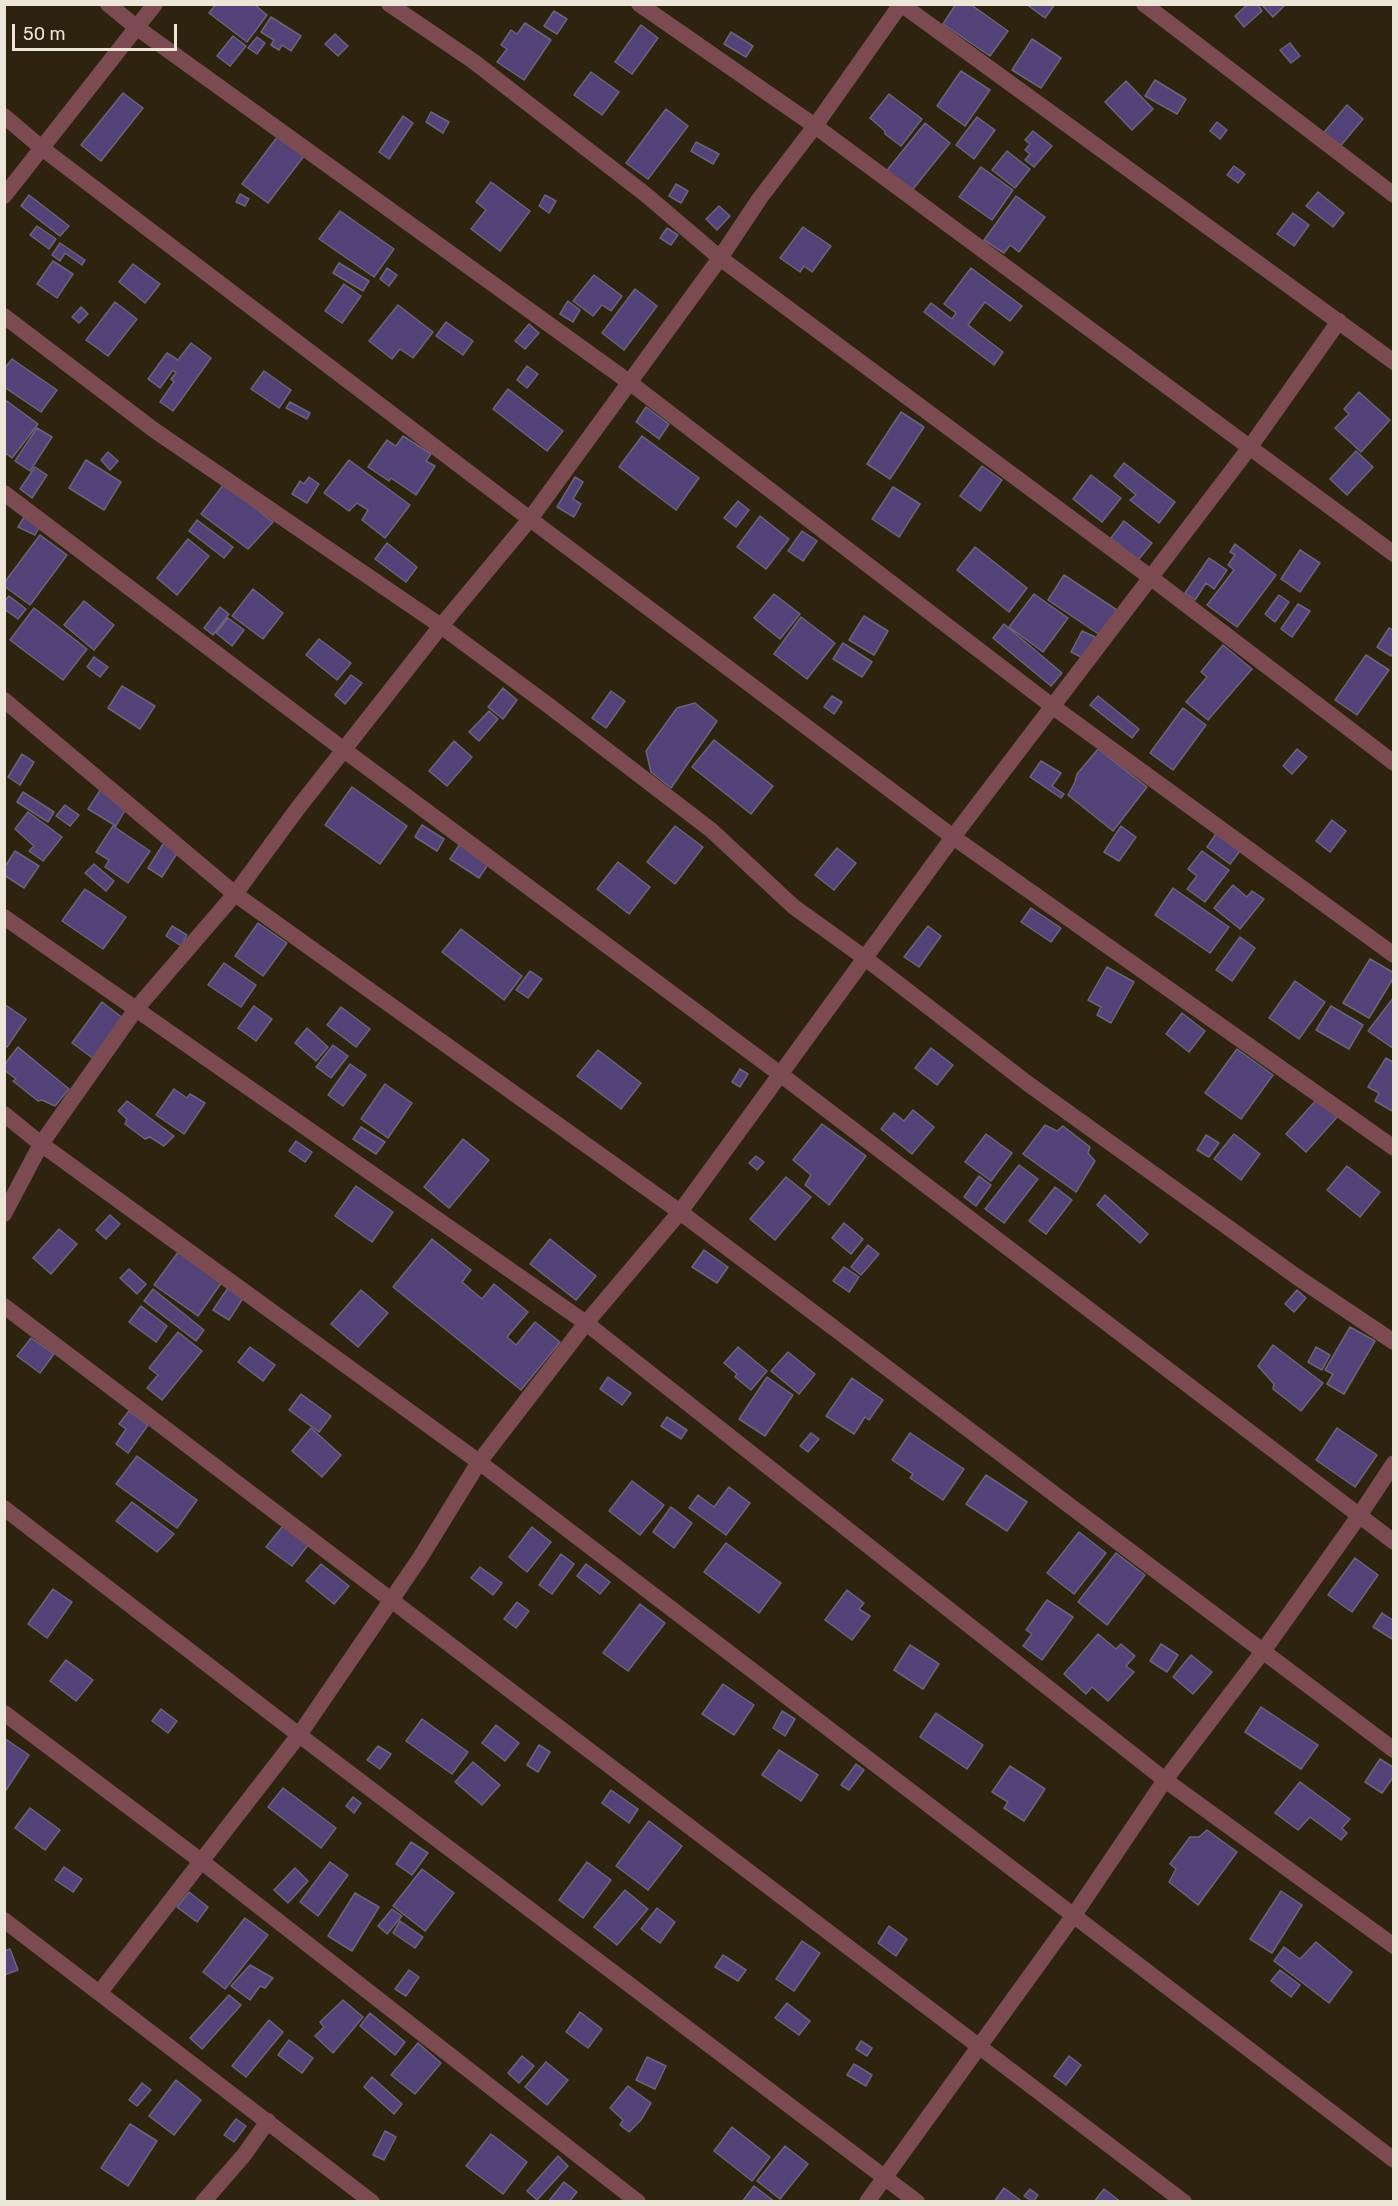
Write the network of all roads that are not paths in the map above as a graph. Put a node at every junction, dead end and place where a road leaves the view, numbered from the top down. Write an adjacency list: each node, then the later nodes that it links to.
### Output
1 (108, 4): 7 (street)
2 (155, 4): 7 (street)
3 (389, 4): 13 (street)
4 (639, 4): 9 (street)
5 (901, 4): 9 (street); 15 (street)
6 (1144, 4): 11 (street)
7 (136, 27): 10 (street); 17 (street)
8 (4, 116): 10 (street)
9 (815, 126): 13 (street); 18 (street)
10 (43, 149): 12 (street); 20 (street)
11 (1394, 195)
12 (4, 196)
13 (720, 258): 17 (street); 22 (street)
14 (4, 316): 23 (street)
15 (1339, 321): 16 (street); 18 (street)
16 (1394, 362)
17 (629, 382): 20 (street); 25 (street)
18 (1250, 447): 21 (street); 22 (street)
19 (4, 493): 26 (street)
20 (530, 519): 23 (street); 28 (street)
21 (1394, 554)
22 (1150, 576): 25 (street); 27 (street)
23 (441, 626): 26 (street); 32 (street)
24 (4, 699): 29 (street)
25 (1052, 706): 28 (street); 31 (street)
26 (344, 750): 29 (street); 34 (street)
27 (1394, 762)
28 (953, 837): 32 (street); 37 (street)
29 (235, 894): 33 (street); 38 (street)
30 (4, 917): 33 (street)
31 (1394, 955)
32 (865, 958): 34 (street); 42 (street)
33 (136, 1009): 36 (street); 41 (street)
34 (780, 1074): 38 (street); 46 (street)
35 (4, 1114): 36 (street)
36 (41, 1144): 39 (street); 43 (street)
37 (1394, 1148)
38 (680, 1212): 41 (street); 49 (street)
39 (4, 1214)
40 (4, 1306): 48 (street)
41 (586, 1323): 43 (street); 53 (street)
42 (1394, 1342)
43 (479, 1462): 48 (street); 55 (street)
44 (1394, 1463): 46 (street)
45 (4, 1508): 51 (street)
46 (1359, 1516): 47 (street); 49 (street)
47 (1394, 1542)
48 (392, 1600): 51 (street); 59 (street)
49 (1264, 1650): 52 (street); 53 (street)
50 (4, 1713): 54 (street)
51 (299, 1735): 54 (street); 62 (street)
52 (1394, 1750)
53 (1165, 1780): 55 (street); 57 (street)
54 (201, 1861): 58 (street); 65 (street)
55 (1074, 1915): 59 (street); 61 (street)
56 (4, 1920): 58 (street)
57 (1394, 1946)
58 (100, 1992): 60 (street)
59 (981, 2045): 62 (street); 68 (street)
60 (268, 2121): 63 (street); 64 (street)
61 (1394, 2160)
62 (885, 2179): 66 (street); 67 (street)
63 (203, 2202)
64 (372, 2202)
65 (638, 2202)
66 (867, 2202)
67 (917, 2202)
68 (1184, 2202)

